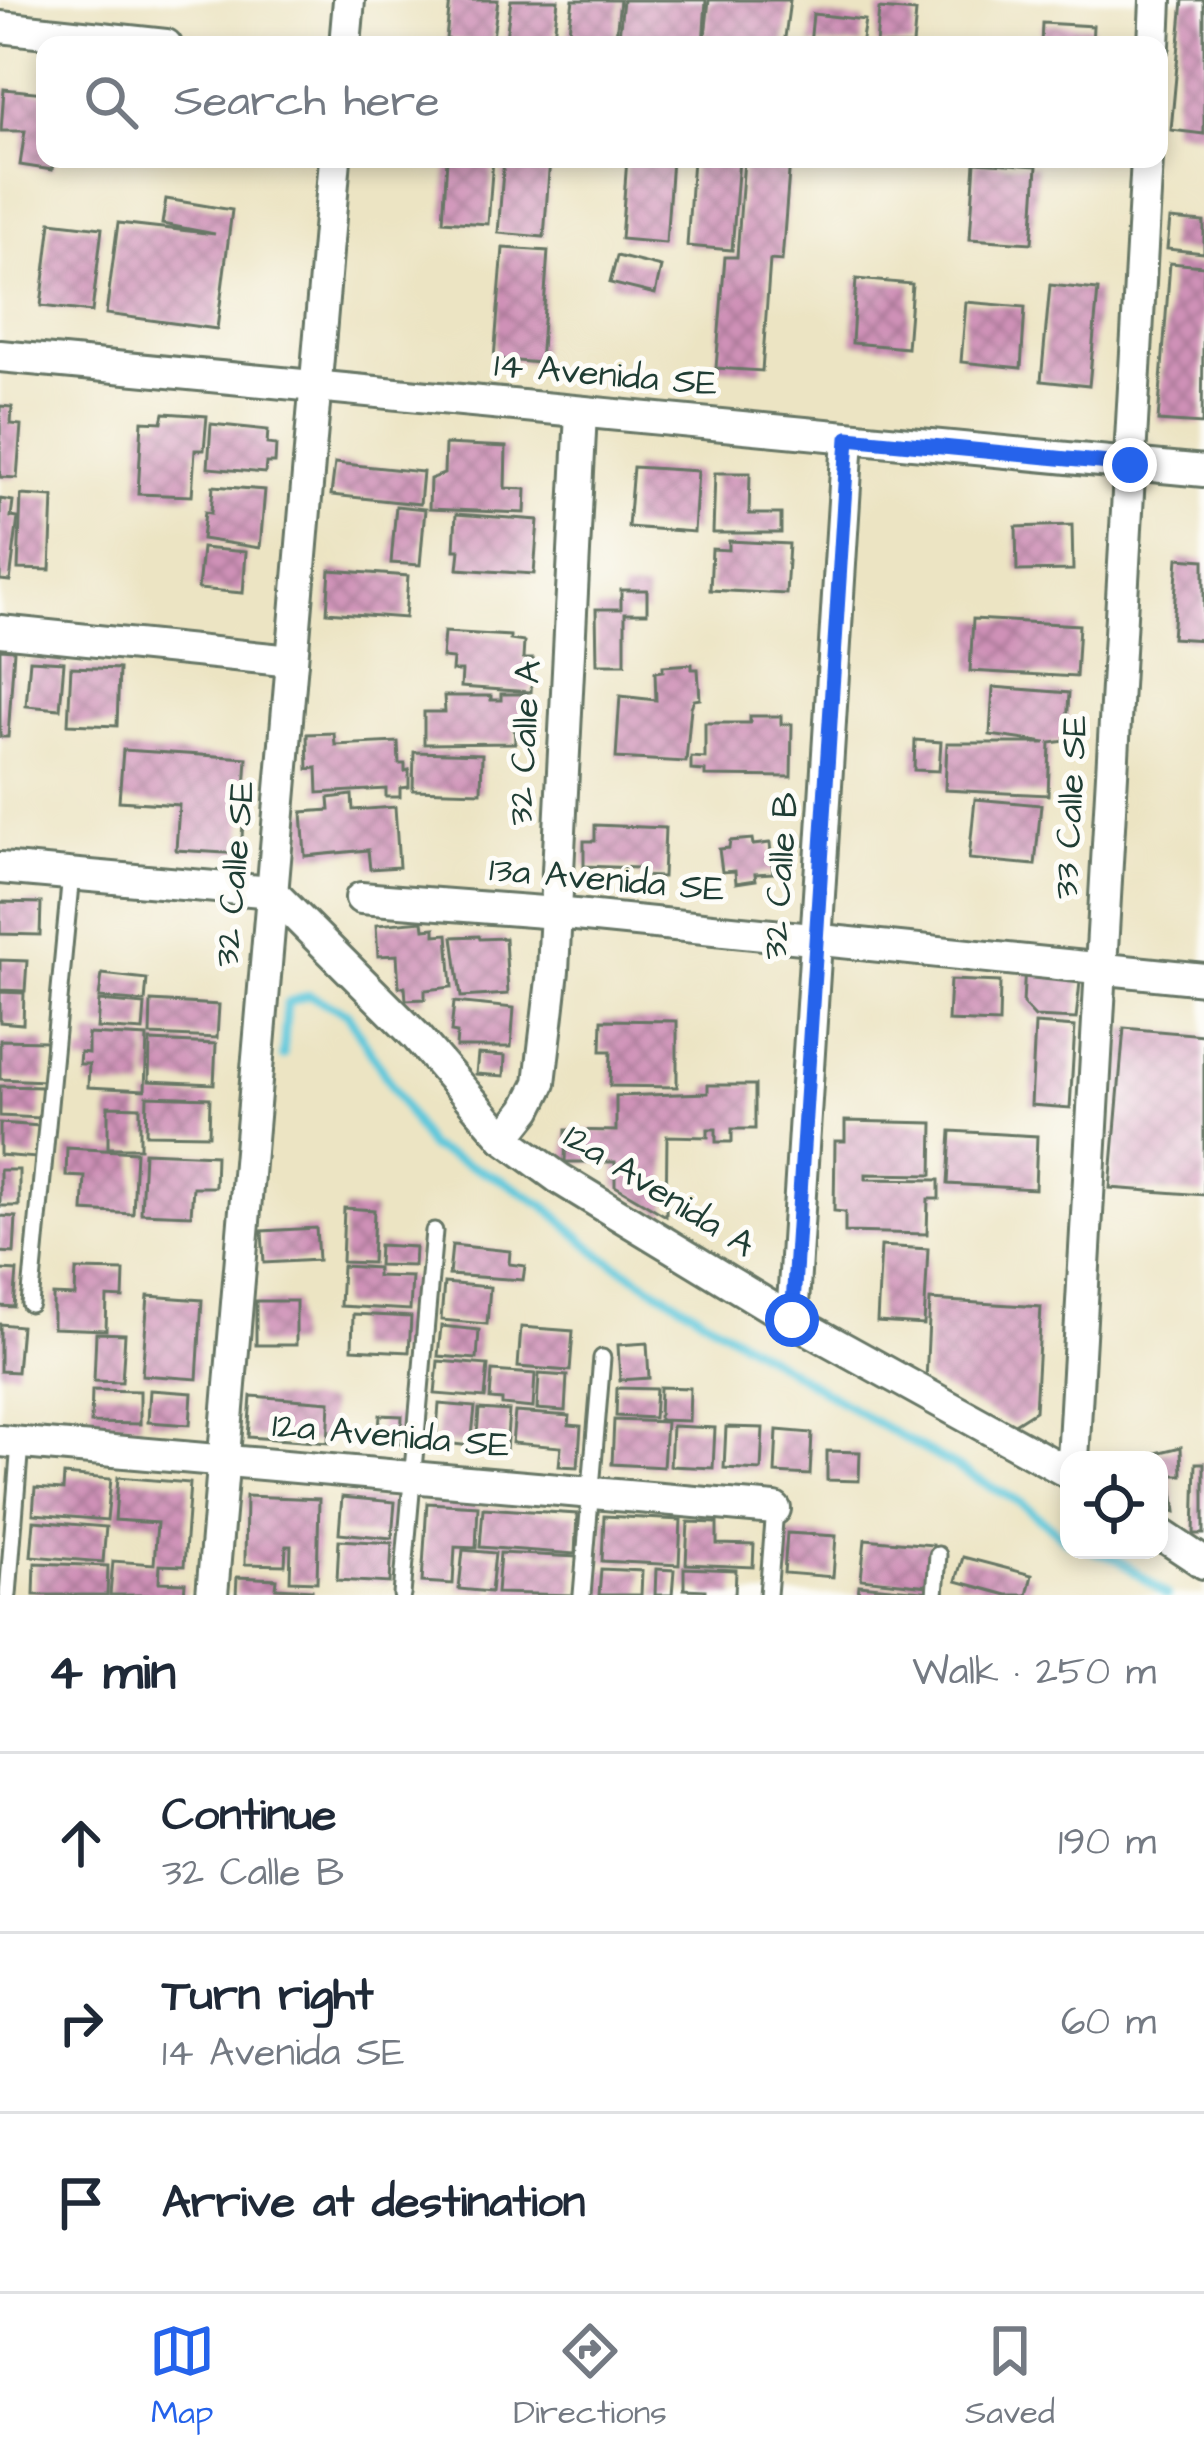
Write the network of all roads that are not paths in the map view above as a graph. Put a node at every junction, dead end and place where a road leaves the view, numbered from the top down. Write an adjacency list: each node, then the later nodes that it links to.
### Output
1 (349, 0): 5 (street)
2 (1156, 0): 6 (street)
3 (0, 27): 4 (street)
4 (83, 36)
5 (346, 36)
6 (1154, 36)
7 (334, 168): 10 (street, 32 Calle SE)
8 (1146, 168): 13 (street, 33 Calle SE)
9 (0, 356): 10 (street, 14 Avenida SE)
10 (316, 387): 11 (street, 14 Avenida SE); 16 (street, 32 Calle SE)
11 (581, 412): 12 (street, 14 Avenida SE); 21 (street, 32 Calle A)
12 (848, 438): 13 (street, 14 Avenida SE); 22 (street, 32 Calle B)
13 (1130, 465): 14 (street, 14 Avenida SE); 23 (street, 33 Calle SE)
14 (1204, 471)
15 (0, 631): 16 (street)
16 (292, 661): 19 (street, 32 Calle SE)
17 (0, 868): 18 (street)
18 (71, 874): 19 (street); 27 (lane)
19 (272, 892): 25 (street, 12a Avenida A); 32 (street, 32 Calle SE)
20 (361, 898): 21 (street, 13a Avenida SE)
21 (556, 913): 22 (street, 13a Avenida SE); 25 (street, 32 Calle A)
22 (816, 939): 23 (street, 13a Avenida SE); 28 (street, 32 Calle B)
23 (1101, 968): 24 (street, 13a Avenida SE); 31 (street, 33 Calle SE)
24 (1204, 979)
25 (504, 1138): 28 (street, 12a Avenida A)
26 (434, 1231): 34 (lane)
27 (30, 1304)
28 (792, 1320): 33 (street, 12a Avenida A)
29 (602, 1358): 35 (lane)
30 (10, 1442): 32 (street, 12a Avenida SE); 40 (lane)
31 (1074, 1451)
32 (224, 1461): 34 (street, 12a Avenida SE); 41 (street, 32 Calle SE)
33 (1060, 1468)
34 (412, 1477): 35 (street, 12a Avenida SE); 42 (lane)
35 (590, 1493): 36 (street, 12a Avenida SE); 43 (lane)
36 (775, 1509): 44 (lane)
37 (1168, 1539): 39 (street)
38 (938, 1555): 45 (lane)
39 (1204, 1564)
40 (8, 1595)
41 (212, 1595)
42 (402, 1595)
43 (582, 1595)
44 (768, 1595)
45 (935, 1595)

